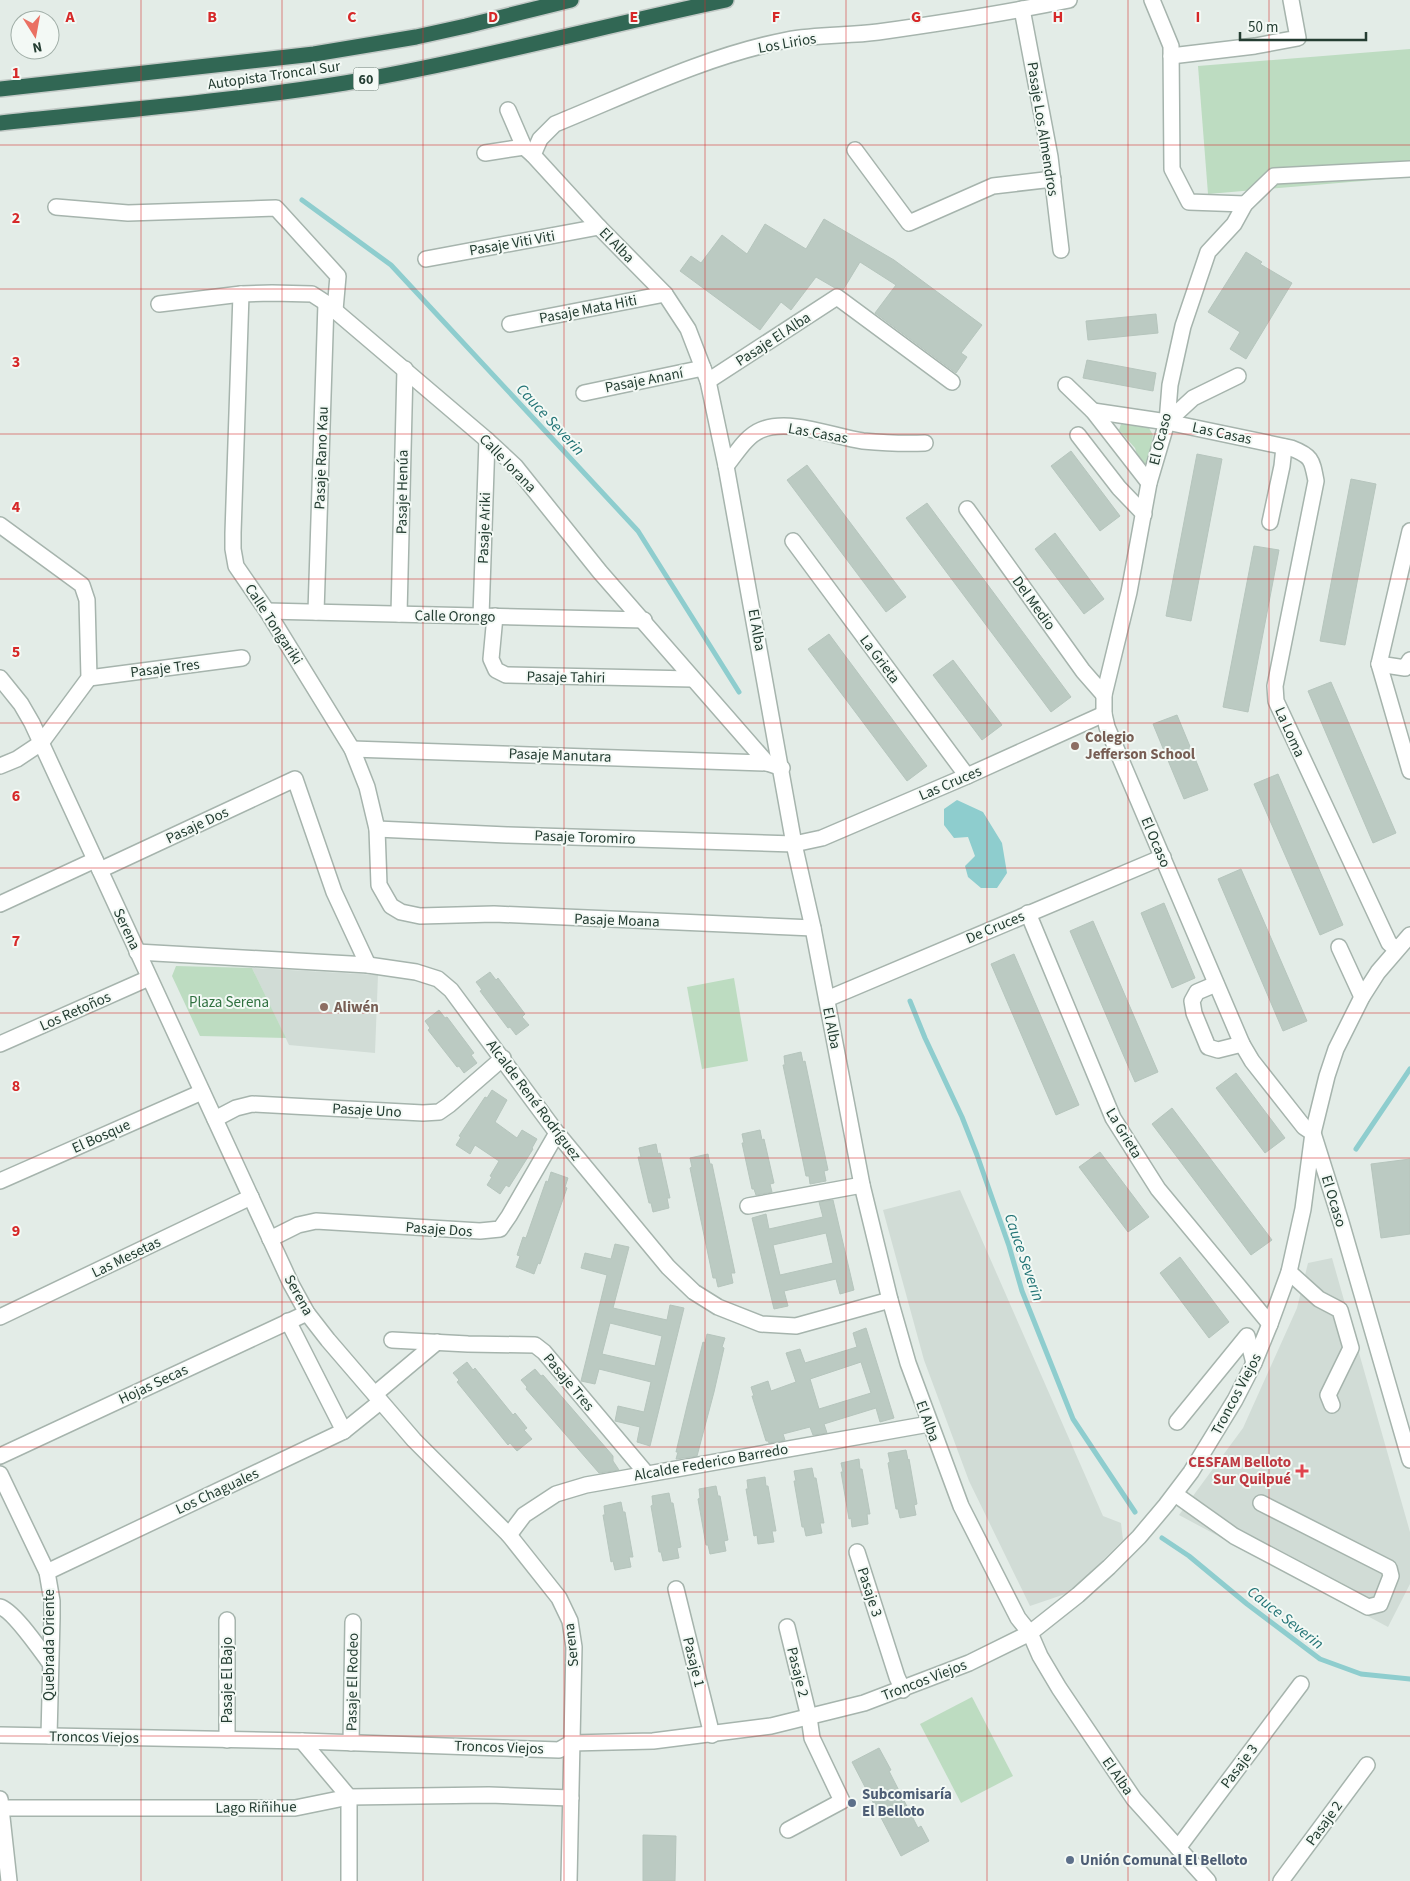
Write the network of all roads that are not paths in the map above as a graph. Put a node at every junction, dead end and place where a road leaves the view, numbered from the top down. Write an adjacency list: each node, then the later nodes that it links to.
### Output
1 (571, 0): 8 (highway, Autopista Troncal Sur / 60)
2 (726, 0): 10 (highway, Autopista Troncal Sur / 60)
3 (1069, 0): 6 (street, Los Lirios)
4 (1152, 0): 7 (street)
5 (1291, 0): 7 (street)
6 (1022, 9): 12 (street, Los Lirios); 15 (street, Pasaje Los Almendros)
7 (1171, 56): 16 (street)
8 (0, 90)
9 (508, 110): 12 (street, El Alba)
10 (0, 123)
11 (855, 150): 15 (street)
12 (529, 151): 13 (street); 18 (street, El Alba)
13 (485, 153)
14 (1410, 169): 16 (street, El Ocaso)
15 (1053, 179): 19 (street, Pasaje Los Almendros)
16 (1245, 204): 33 (street, El Ocaso)
17 (56, 208): 24 (street, Pasaje Rano Kau)
18 (599, 227): 20 (street, Pasaje Viti Viti); 22 (street, El Alba)
19 (1060, 250)
20 (426, 259)
21 (241, 294): 23 (street, Calle Iorana); 24 (street, Calle Iorana); 46 (street, Calle Tongariki)
22 (665, 294): 25 (street, Pasaje Mata Hiti); 27 (street, El Alba)
23 (159, 304)
24 (330, 307): 26 (street, Calle Iorana); 47 (street, Pasaje Rano Kau)
25 (510, 324)
26 (405, 369): 35 (street, Calle Iorana); 48 (street, Pasaje Henúa)
27 (705, 375): 29 (street, Pasaje El Alba); 31 (street, Pasaje Ananí); 38 (street, El Alba)
28 (1238, 376): 33 (street)
29 (952, 382)
30 (1066, 385): 32 (street)
31 (584, 392)
32 (1093, 411): 33 (street, Las Casas); 39 (street)
33 (1167, 422): 37 (street, Las Casas); 39 (street, El Ocaso)
34 (1078, 435): 41 (street)
35 (487, 440): 49 (street, Pasaje Ariki); 50 (street, Calle Iorana)
36 (925, 443): 38 (street, Las Casas)
37 (1287, 447): 42 (street); 76 (street, La Loma)
38 (726, 466): 63 (street, El Alba)
39 (1149, 483): 41 (street, El Ocaso)
40 (967, 509): 57 (street, Del Medio)
41 (1144, 514): 57 (street, El Ocaso)
42 (1270, 522)
43 (0, 525): 55 (street)
44 (1410, 531): 53 (street)
45 (793, 541): 65 (street, La Grieta)
46 (267, 611): 47 (street, Calle Orongo); 60 (street, Calle Tongariki)
47 (316, 612): 48 (street, Calle Orongo)
48 (399, 614): 49 (street, Calle Orongo)
49 (488, 616): 50 (street, Calle Orongo); 56 (street, Pasaje Tahiri)
50 (644, 620): 56 (street, Calle Iorana)
51 (242, 658): 55 (street, Pasaje Tres)
52 (1410, 660): 53 (street)
53 (1379, 664): 64 (street)
54 (0, 678): 59 (street, Serena)
55 (89, 678): 59 (street)
56 (692, 679): 61 (street, Calle Iorana)
57 (1104, 695): 58 (street, El Ocaso)
58 (1104, 714): 65 (street, Las Cruces); 68 (street, El Ocaso)
59 (41, 742): 62 (street); 69 (street, Serena)
60 (352, 748): 61 (street, Pasaje Manutara); 66 (street, Calle Tongariki)
61 (767, 763): 63 (street, Calle Iorana)
62 (0, 766)
63 (782, 768): 67 (street, El Alba)
64 (1410, 772)
65 (967, 776): 67 (street, Las Cruces)
66 (377, 829): 67 (street, Pasaje Toromiro); 72 (street, Calle Tongariki)
67 (794, 844): 73 (street, El Alba)
68 (1163, 857): 71 (street, De Cruces); 80 (street, El Ocaso)
69 (98, 865): 70 (street, Pasaje Dos); 77 (street, Serena); 78 (street, Pasaje Dos)
70 (0, 904)
71 (1028, 913): 82 (street, De Cruces); 100 (street, La Grieta)
72 (420, 916): 73 (street, Pasaje Moana)
73 (813, 928): 82 (street, El Alba)
74 (1410, 935): 76 (street, Troncos Viejos)
75 (1339, 947): 81 (street)
76 (1396, 949): 81 (street, Troncos Viejos)
77 (138, 952): 78 (street, Alcalde René Rodríguez); 79 (street, Serena)
78 (368, 965): 85 (street, Alcalde René Rodríguez)
79 (150, 978): 83 (street, Los Retoños); 86 (street, Serena)
80 (1216, 984): 84 (street, El Ocaso); 84 (street)
81 (1362, 997): 89 (street, Troncos Viejos)
82 (827, 999): 91 (street, El Alba)
83 (0, 1044)
84 (1242, 1044): 89 (street, El Ocaso)
85 (503, 1058): 87 (street, Pasaje Uno); 88 (street, Alcalde René Rodríguez)
86 (202, 1092): 87 (street, Serena); 90 (street, El Bosque)
87 (215, 1119): 92 (street, Serena)
88 (557, 1133): 94 (street, Pasaje Dos); 96 (street, Alcalde René Rodríguez)
89 (1313, 1134): 95 (street, Troncos Viejos); 110 (street, El Ocaso)
90 (0, 1181)
91 (862, 1185): 93 (street); 96 (street, El Alba)
92 (251, 1197): 94 (street, Serena); 98 (street, Las Mesetas)
93 (748, 1206)
94 (270, 1239): 97 (street, Serena)
95 (1289, 1272): 100 (street, Troncos Viejos); 105 (street)
96 (890, 1300): 107 (street, El Alba)
97 (307, 1313): 99 (street, Hojas Secas); 104 (street, Serena)
98 (0, 1317)
99 (288, 1321): 108 (street, Serena); 109 (street, Hojas Secas)
100 (1270, 1324): 103 (street, Troncos Viejos)
101 (392, 1340): 102 (street, Pasaje Tres)
102 (437, 1342): 104 (street); 112 (street, Pasaje Tres)
103 (1254, 1363): 106 (street); 113 (street, Troncos Viejos)
104 (378, 1398): 108 (street, Los Chaguales); 115 (street, Serena)
105 (1332, 1405)
106 (1177, 1422)
107 (929, 1424): 112 (street, Alcalde Federico Barredo); 123 (street, El Alba)
108 (344, 1431): 117 (street, Los Chaguales)
109 (0, 1456)
110 (1410, 1460)
111 (0, 1474): 117 (street, Quebrada Oriente)
112 (646, 1474): 115 (street, Alcalde Federico Barredo)
113 (1175, 1494): 114 (street); 123 (street, Troncos Viejos)
114 (1261, 1503)
115 (509, 1535): 134 (street, Serena)
116 (857, 1552): 126 (street, Pasaje 3)
117 (47, 1572): 124 (street, Quebrada Oriente)
118 (676, 1589): 129 (street, Pasaje 1)
119 (0, 1607): 124 (street)
120 (227, 1620): 131 (street, Pasaje El Bajo)
121 (353, 1622): 133 (street, Pasaje El Rodeo)
122 (786, 1627): 127 (street, Pasaje 2)
123 (1030, 1633): 126 (street, Troncos Viejos); 140 (street, El Alba)
124 (50, 1663): 130 (street, Quebrada Oriente)
125 (1301, 1684): 140 (street, Pasaje 3)
126 (903, 1690): 127 (street, Troncos Viejos)
127 (809, 1717): 129 (street, Troncos Viejos); 139 (street, Pasaje 2)
128 (0, 1735): 130 (street, Troncos Viejos)
129 (712, 1735): 134 (street, Troncos Viejos)
130 (49, 1736): 131 (street, Troncos Viejos)
131 (227, 1740): 132 (street, Troncos Viejos)
132 (302, 1741): 133 (street, Troncos Viejos); 136 (street)
133 (351, 1742): 134 (street, Troncos Viejos)
134 (571, 1743): 137 (street, Serena)
135 (1367, 1765): 145 (street, Pasaje 2)
136 (349, 1797): 137 (street, Lago Riñihue); 138 (street, Lago Riñihue); 142 (street)
137 (571, 1798): 143 (street, Serena)
138 (0, 1805): 141 (street)
139 (788, 1830)
140 (1178, 1848): 144 (street, El Alba)
141 (9, 1881)
142 (349, 1881)
143 (569, 1881)
144 (1208, 1881)
145 (1282, 1881)

